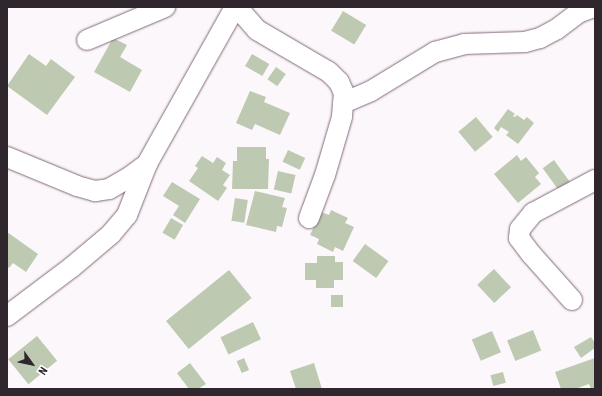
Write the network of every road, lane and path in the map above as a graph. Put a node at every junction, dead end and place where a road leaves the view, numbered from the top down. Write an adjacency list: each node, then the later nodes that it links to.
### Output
1 (165, 7): 4 (street)
2 (236, 7): 5 (street); 7 (street)
3 (594, 8): 5 (street)
4 (87, 40)
5 (343, 104): 9 (street)
6 (7, 157): 7 (street)
7 (147, 164): 11 (street)
8 (595, 180): 10 (street)
9 (309, 218)
10 (572, 300)
11 (7, 316)

